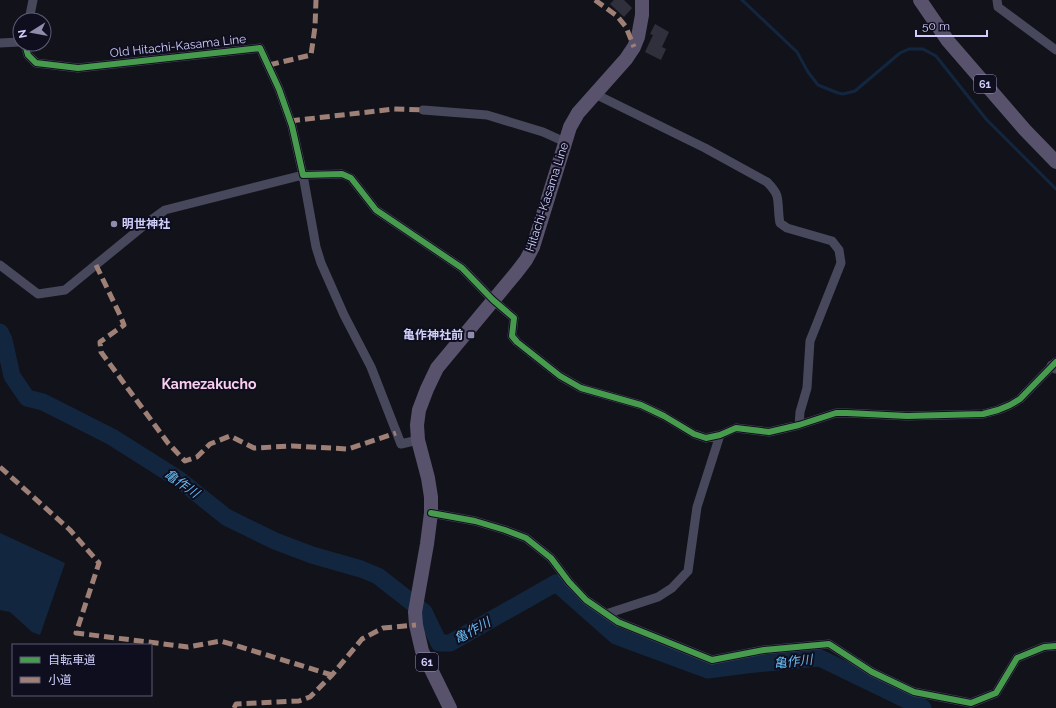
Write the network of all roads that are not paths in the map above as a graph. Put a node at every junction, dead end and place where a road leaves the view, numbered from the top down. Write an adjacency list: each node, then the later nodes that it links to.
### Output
1 (33, 0): 5 (street)
2 (642, 0): 10 (main road, Hitachi-Kasama Line / 61)
3 (920, 0): 13 (main road, 61)
4 (997, 0): 8 (street)
5 (31, 12)
6 (12, 42): 7 (street)
7 (0, 43)
8 (1056, 50)
9 (27, 52): 14 (street, Old Hitachi-Kasama Line)
10 (595, 94): 12 (main road, Hitachi-Kasama Line / 61); 18 (street)
11 (423, 110): 12 (street)
12 (565, 142): 16 (main road, Hitachi-Kasama Line / 61)
13 (1056, 162)
14 (303, 175): 15 (street); 16 (street); 20 (street)
15 (0, 265)
16 (493, 300): 19 (street); 20 (main road, Hitachi-Kasama Line / 61)
17 (1055, 365): 18 (street)
18 (799, 425): 19 (street)
19 (720, 435): 22 (street)
20 (418, 440): 21 (main road, Hitachi-Kasama Line / 61)
21 (431, 513): 22 (street); 24 (main road, Hitachi-Kasama Line / 61)
22 (606, 614): 23 (street)
23 (1056, 646)
24 (450, 708)

